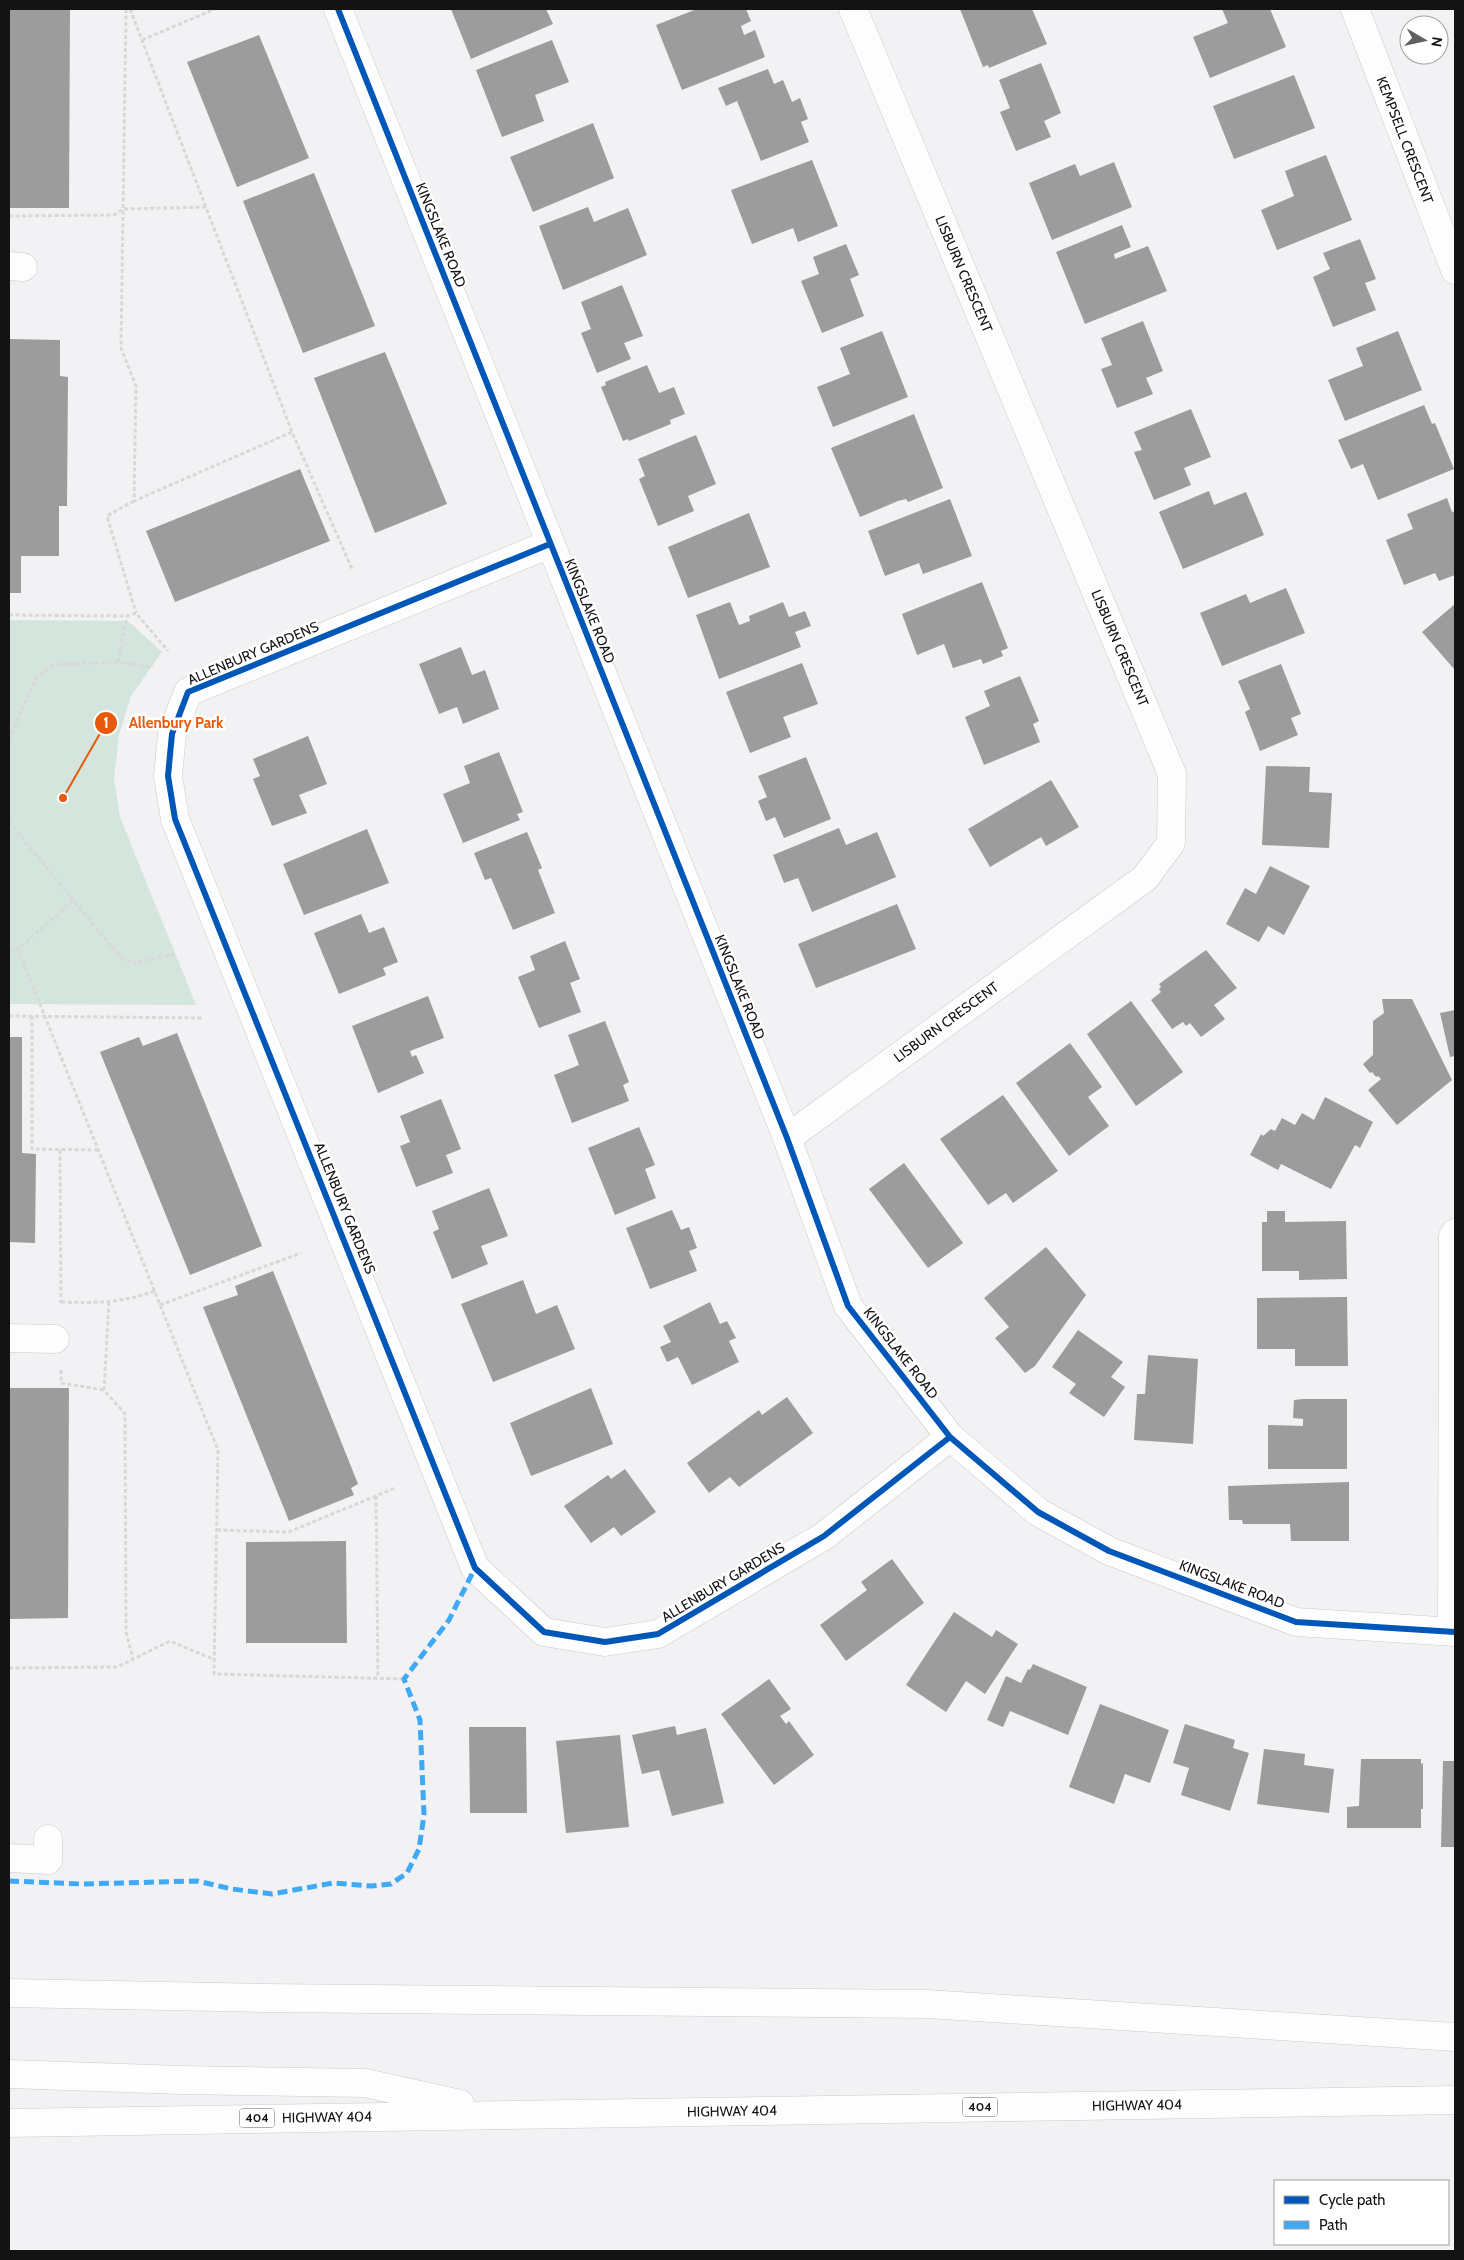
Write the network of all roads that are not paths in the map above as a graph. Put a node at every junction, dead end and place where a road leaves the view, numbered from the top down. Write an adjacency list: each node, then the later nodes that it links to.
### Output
1 (338, 9): 5 (main road, KINGSLAKE ROAD)
2 (853, 9): 6 (main road, LISBURN CRESCENT)
3 (1355, 9): 4 (main road, KEMPSELL CRESCENT)
4 (1455, 270)
5 (550, 544): 6 (main road, KINGSLAKE ROAD); 10 (main road, ALLENBURY GARDENS)
6 (787, 1138): 10 (main road, KINGSLAKE ROAD)
7 (1455, 1233): 11 (main road)
8 (9, 1338): 9 (main road)
9 (56, 1339)
10 (950, 1437): 11 (main road, KINGSLAKE ROAD)
11 (1454, 1632)
12 (48, 1839): 13 (main road)
13 (9, 1858)
14 (9, 1993): 15 (main road)
15 (1455, 2037)
16 (9, 2074): 18 (main road)
17 (1455, 2100): 18 (main road, HIGHWAY 404 / 404)
18 (505, 2115): 19 (main road, HIGHWAY 404 / 404)
19 (9, 2123)

